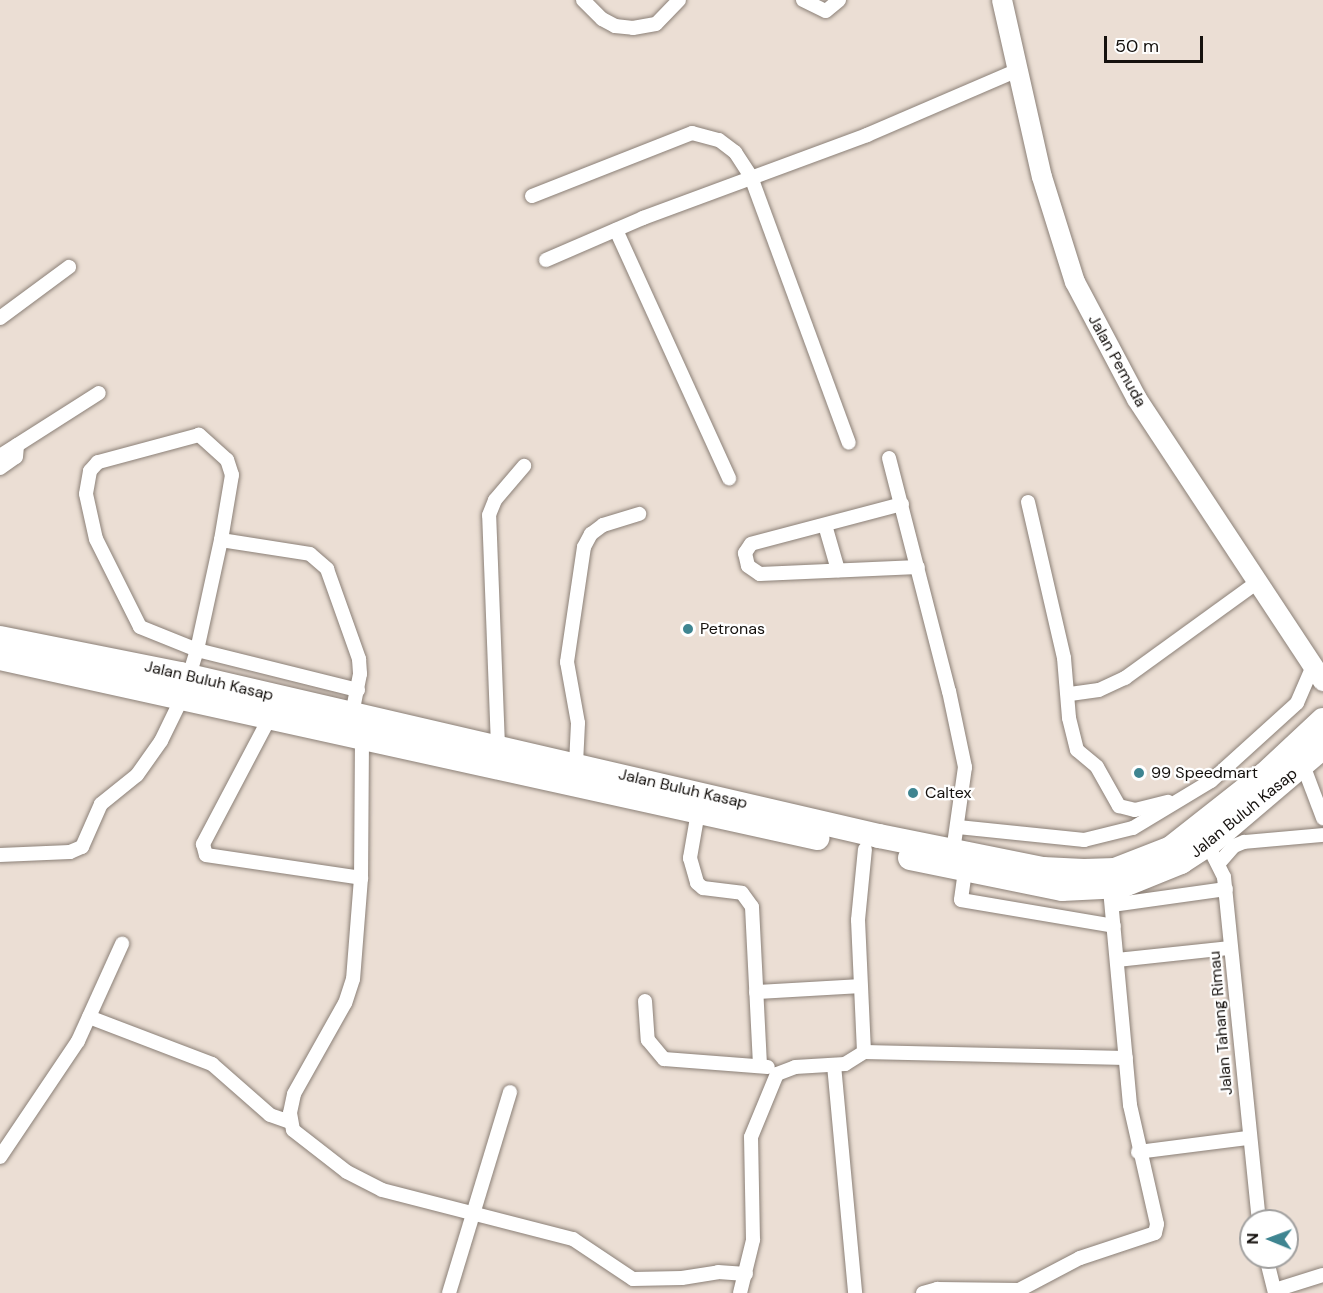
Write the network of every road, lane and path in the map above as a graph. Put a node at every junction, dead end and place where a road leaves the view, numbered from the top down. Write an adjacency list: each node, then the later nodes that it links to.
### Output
1 (583, 0): 2 (street)
2 (679, 0)
3 (803, 0): 4 (street)
4 (839, 0)
5 (1002, 0): 6 (main road, Jalan Pemuda)
6 (1018, 70): 7 (street); 28 (main road, Jalan Pemuda)
7 (751, 177): 8 (street); 9 (street); 14 (street)
8 (532, 196)
9 (616, 230): 10 (street); 20 (street)
10 (546, 260)
11 (69, 267): 12 (street)
12 (0, 318)
13 (99, 393): 15 (street)
14 (849, 443)
15 (18, 445): 16 (street); 19 (street)
16 (0, 456)
17 (889, 458): 22 (street)
18 (524, 466): 41 (street)
19 (0, 468)
20 (729, 478)
21 (1028, 502): 35 (street)
22 (902, 504): 24 (street); 26 (street)
23 (639, 514): 43 (street)
24 (825, 525): 27 (street); 27 (street)
25 (221, 540): 30 (street); 30 (street); 34 (street)
26 (918, 567): 27 (street); 48 (street)
27 (838, 570)
28 (1259, 581): 32 (main road, Jalan Pemuda); 35 (street)
29 (0, 638): 33 (highway, Jalan Buluh Kasap)
30 (197, 650): 33 (street); 34 (street)
31 (0, 658): 33 (highway, Jalan Buluh Kasap)
32 (1318, 673): 45 (street)
33 (178, 685): 36 (highway, Jalan Buluh Kasap); 52 (street)
34 (358, 690): 37 (street)
35 (1070, 694): 45 (street)
36 (221, 695): 37 (highway, Jalan Buluh Kasap); 38 (highway, Jalan Buluh Kasap)
37 (352, 714): 41 (highway, Jalan Buluh Kasap)
38 (270, 717): 40 (highway, Jalan Buluh Kasap); 54 (street)
39 (1323, 720): 50 (highway, Jalan Buluh Kasap)
40 (362, 739): 46 (highway, Jalan Buluh Kasap); 54 (street)
41 (498, 746): 43 (highway, Jalan Buluh Kasap)
42 (1323, 747): 44 (highway, Jalan Buluh Kasap)
43 (576, 764): 53 (highway, Jalan Buluh Kasap)
44 (1303, 765): 47 (street); 50 (highway, Jalan Buluh Kasap)
45 (1182, 798): 48 (street)
46 (698, 812): 51 (highway, Jalan Buluh Kasap); 62 (street)
47 (1323, 818)
48 (958, 827): 53 (street)
49 (1323, 835): 50 (street)
50 (1209, 845): 53 (highway, Jalan Buluh Kasap); 55 (street, Jalan Tahang Rimau); 56 (highway, Jalan Buluh Kasap)
51 (866, 849): 53 (highway, Jalan Buluh Kasap); 61 (street)
52 (0, 855)
53 (959, 861): 56 (highway, Jalan Buluh Kasap); 57 (street)
54 (361, 878): 71 (street)
55 (1226, 889): 56 (street); 59 (street, Jalan Tahang Rimau)
56 (1111, 897): 57 (street)
57 (1114, 926): 60 (street)
58 (122, 944): 64 (street)
59 (1230, 948): 60 (street); 72 (street, Jalan Tahang Rimau)
60 (1117, 960): 66 (street)
61 (859, 986): 62 (street); 65 (street)
62 (756, 992): 67 (street)
63 (645, 1001): 67 (street)
64 (89, 1017): 71 (street); 74 (street)
65 (864, 1052): 66 (street); 68 (street)
66 (1126, 1058): 73 (street)
67 (760, 1064): 69 (street)
68 (834, 1065): 69 (street); 84 (street)
69 (777, 1074): 78 (street)
70 (510, 1092): 76 (street)
71 (290, 1122): 76 (street)
72 (1248, 1138): 73 (street); 75 (street, Jalan Tahang Rimau)
73 (1138, 1152): 81 (street)
74 (0, 1157)
75 (1257, 1209)
76 (472, 1213): 78 (street); 82 (street)
77 (1269, 1269): 80 (street)
78 (746, 1274): 83 (street)
79 (1323, 1275): 80 (street)
80 (1275, 1291)
81 (952, 1292): 85 (street)
82 (449, 1293)
83 (741, 1293)
84 (855, 1293)
85 (923, 1293)

